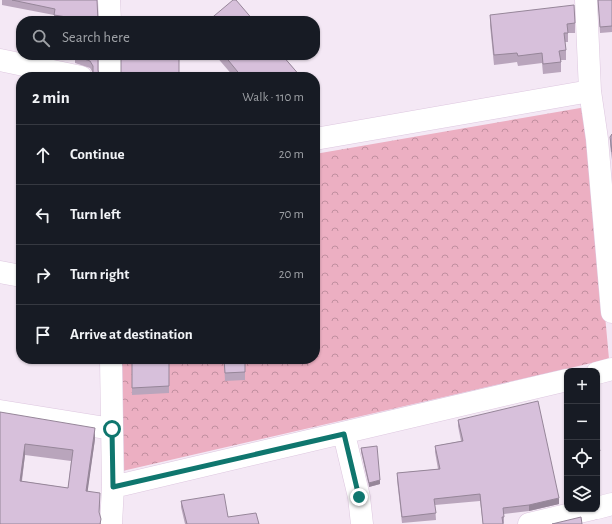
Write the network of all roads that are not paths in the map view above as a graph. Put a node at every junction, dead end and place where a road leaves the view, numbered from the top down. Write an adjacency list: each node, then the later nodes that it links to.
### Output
1 (109, 0): 3 (street)
2 (586, 0): 8 (street)
3 (110, 16)
4 (0, 60): 6 (street)
5 (110, 60): 7 (street)
6 (56, 72)
7 (110, 72)
8 (590, 91): 9 (street); 10 (street)
9 (605, 137): 13 (street)
10 (320, 138)
11 (0, 272): 12 (street)
12 (16, 275)
13 (612, 312)
14 (112, 364): 19 (street)
15 (612, 369): 16 (street)
16 (600, 372)
17 (564, 381): 20 (street)
18 (0, 411): 19 (street)
19 (112, 429): 21 (street)
20 (344, 434): 21 (street); 26 (street)
21 (113, 487): 25 (street)
22 (612, 504): 23 (street)
23 (600, 507)
24 (579, 512): 27 (street)
25 (111, 524)
26 (362, 524)
27 (529, 524)

